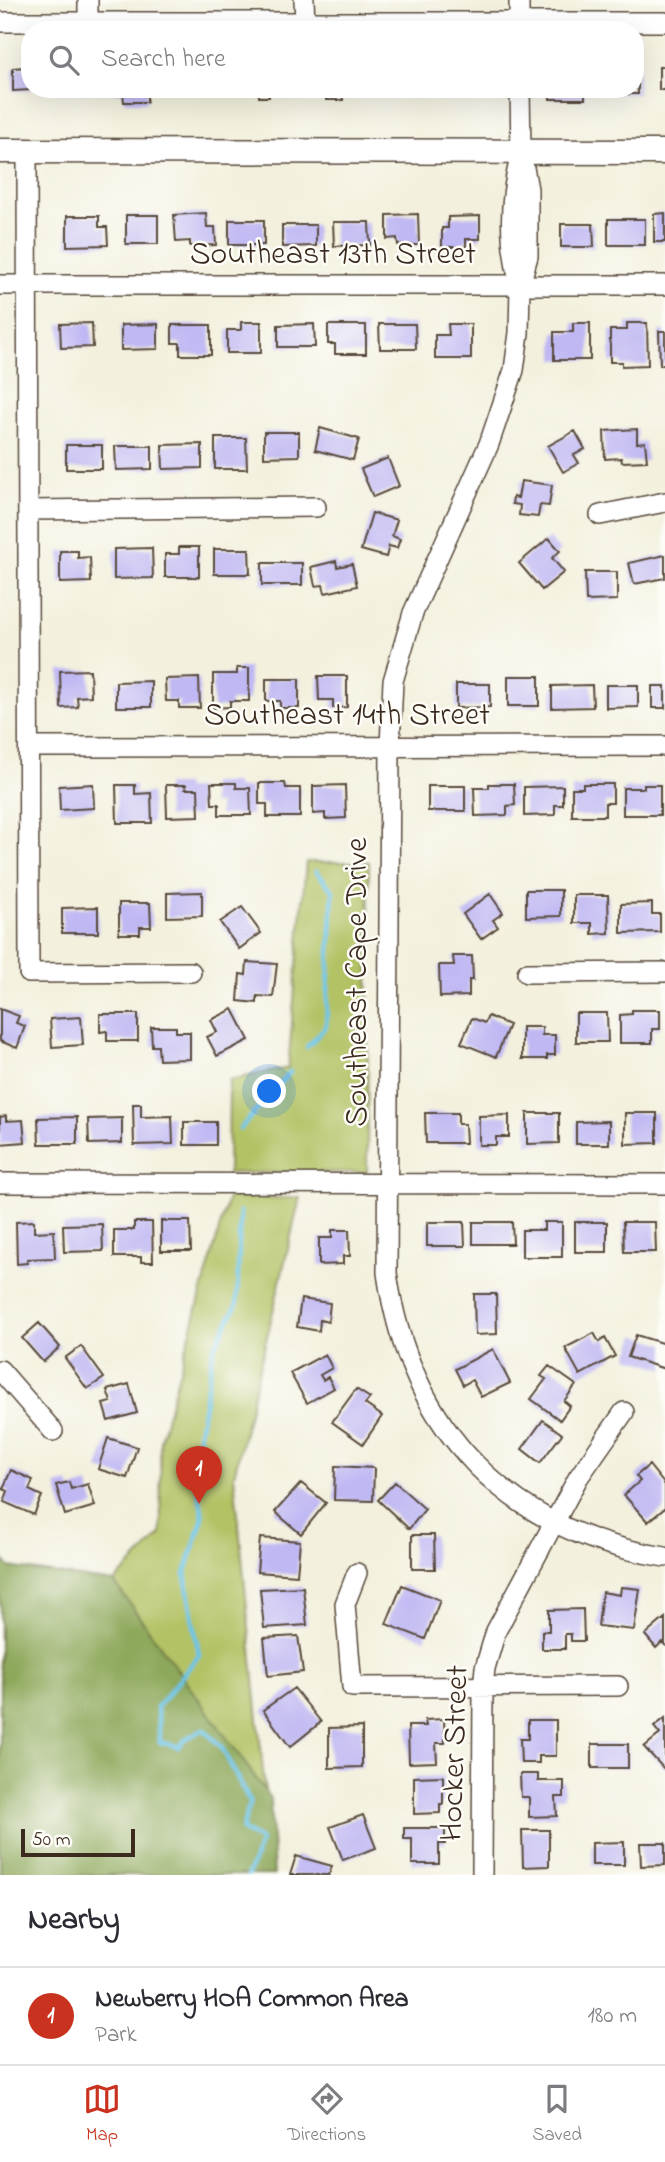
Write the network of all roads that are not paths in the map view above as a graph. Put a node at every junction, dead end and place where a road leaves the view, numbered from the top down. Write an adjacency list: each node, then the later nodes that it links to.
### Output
1 (88, 0): 4 (street)
2 (304, 0): 5 (street)
3 (519, 0): 6 (street)
4 (88, 21)
5 (305, 21)
6 (519, 21)
7 (0, 22): 8 (street)
8 (21, 22)
9 (665, 22): 10 (street)
10 (644, 23)
11 (520, 98): 14 (street, Southeast Cape Drive)
12 (0, 151): 13 (main road)
13 (27, 151): 14 (main road); 17 (street)
14 (521, 152): 15 (main road); 18 (street, Southeast Cape Drive)
15 (665, 152)
16 (0, 285): 17 (street, Southeast 13th Street)
17 (28, 285): 18 (street, Southeast 13th Street); 22 (street)
18 (520, 285): 19 (street, Southeast 13th Street); 24 (street, Southeast Cape Drive)
19 (665, 285)
20 (665, 502): 23 (street)
21 (316, 507): 22 (street)
22 (29, 510): 26 (street)
23 (600, 515)
24 (390, 746): 25 (street, Southeast 14th Street); 26 (street, Southeast 14th Street); 31 (street, Southeast Cape Drive)
25 (665, 746)
26 (29, 747): 27 (street)
27 (191, 972)
28 (665, 972): 29 (street)
29 (527, 973)
30 (0, 1183): 31 (street)
31 (387, 1183): 32 (street); 36 (street, Southeast Cape Drive)
32 (665, 1184)
33 (0, 1370): 35 (street)
34 (624, 1412): 36 (street, Hocker Street)
35 (52, 1431)
36 (554, 1523): 37 (street, Southeast Cape Drive); 40 (street, Hocker Street)
37 (665, 1557)
38 (357, 1573): 40 (street)
39 (618, 1686): 40 (street)
40 (483, 1687): 41 (street, Hocker Street)
41 (482, 1875)

